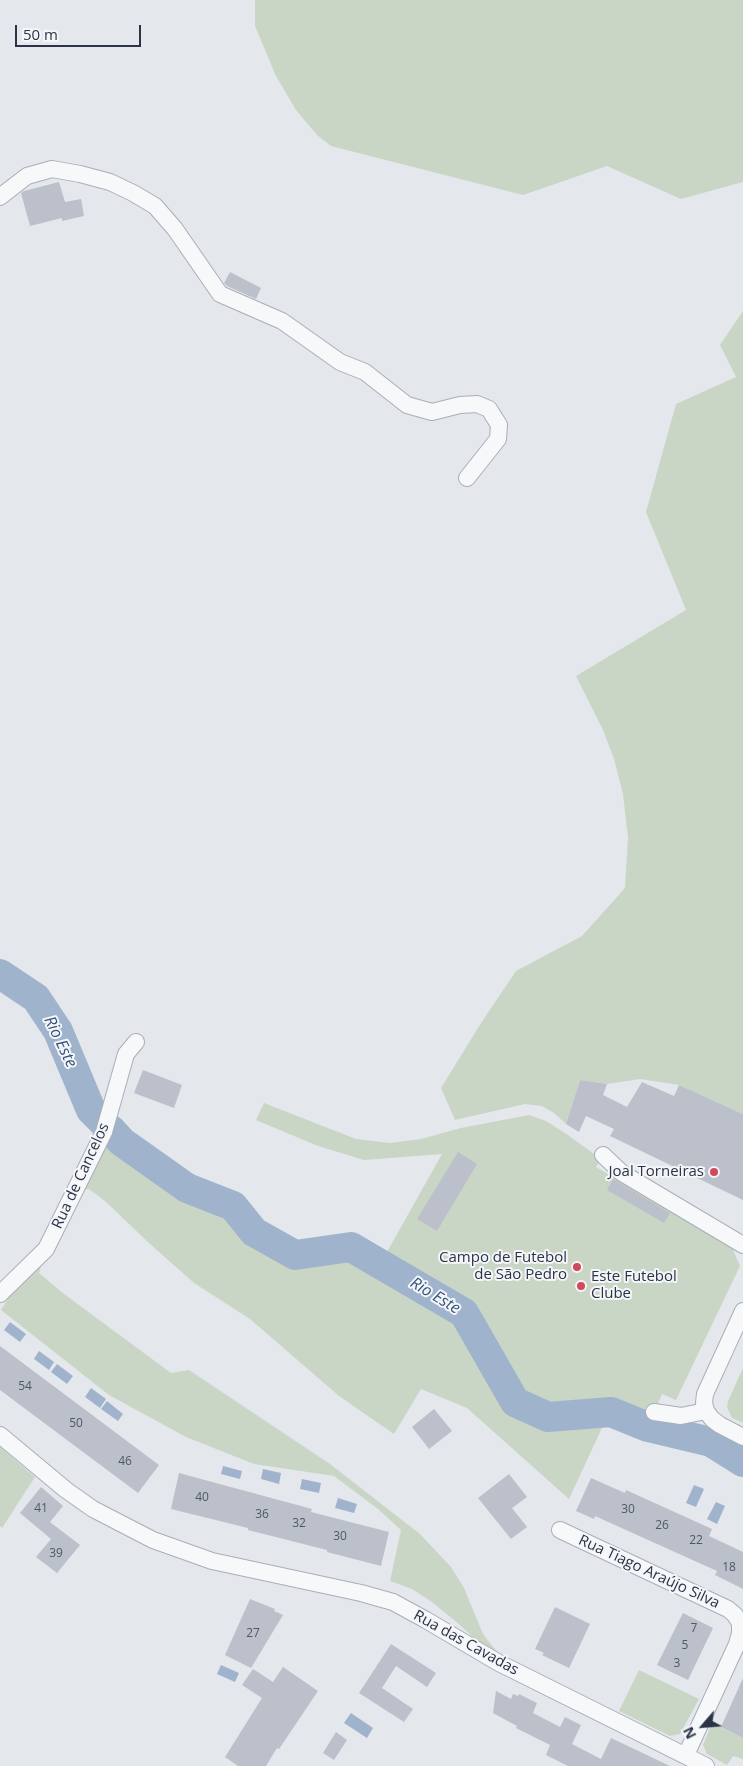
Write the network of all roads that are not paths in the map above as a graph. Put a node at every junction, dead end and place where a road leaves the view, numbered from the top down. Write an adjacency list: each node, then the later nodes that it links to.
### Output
1 (0, 197): 2 (street)
2 (467, 478)
3 (136, 1042): 6 (street, Rua de Cancelos)
4 (603, 1155): 5 (street)
5 (743, 1244)
6 (0, 1294)
7 (743, 1311): 8 (street)
8 (706, 1411): 9 (street); 11 (street)
9 (654, 1412)
10 (0, 1435): 13 (street, Rua das Cavadas)
11 (743, 1437)
12 (560, 1530): 13 (street, Rua Tiago Araújo Silva)
13 (686, 1755): 14 (street, Rua das Cavadas)
14 (706, 1766)

